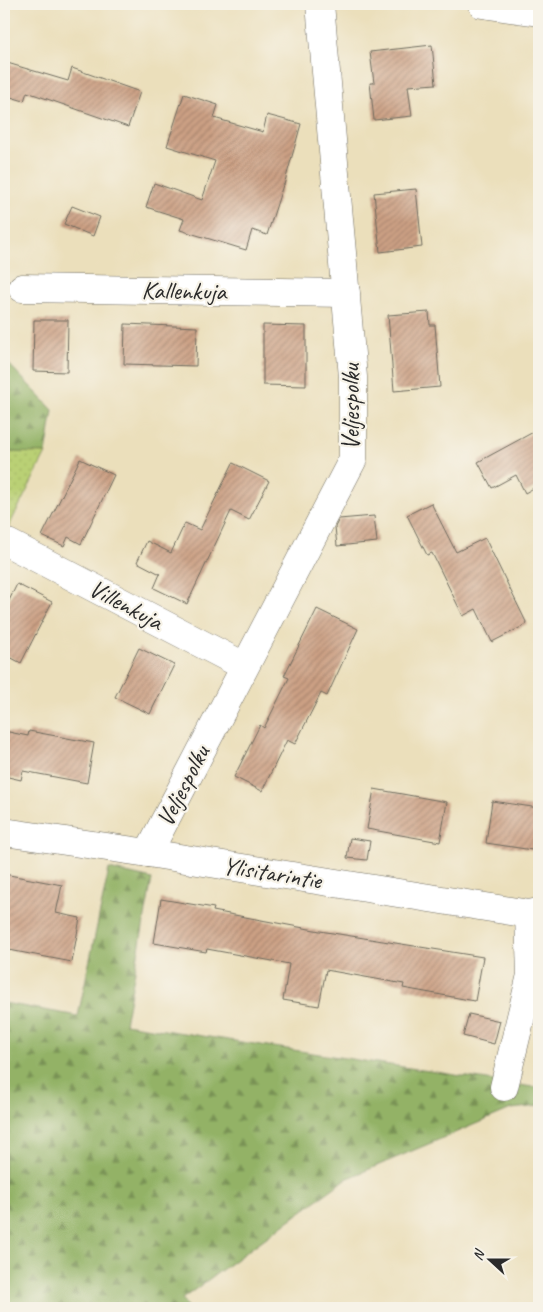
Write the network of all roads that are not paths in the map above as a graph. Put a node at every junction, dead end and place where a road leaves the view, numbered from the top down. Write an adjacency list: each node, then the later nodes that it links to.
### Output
1 (320, 4): 5 (street, Veljespolku)
2 (482, 4): 3 (street)
3 (539, 12)
4 (22, 288): 5 (street, Kallenkuja)
5 (346, 293): 7 (street, Veljespolku)
6 (8, 543): 7 (street, Villenkuja)
7 (244, 666): 9 (street, Veljespolku)
8 (4, 832): 9 (street, Ylisitarintie)
9 (148, 853): 10 (street, Ylisitarintie)
10 (534, 913): 11 (street)
11 (504, 1087)

